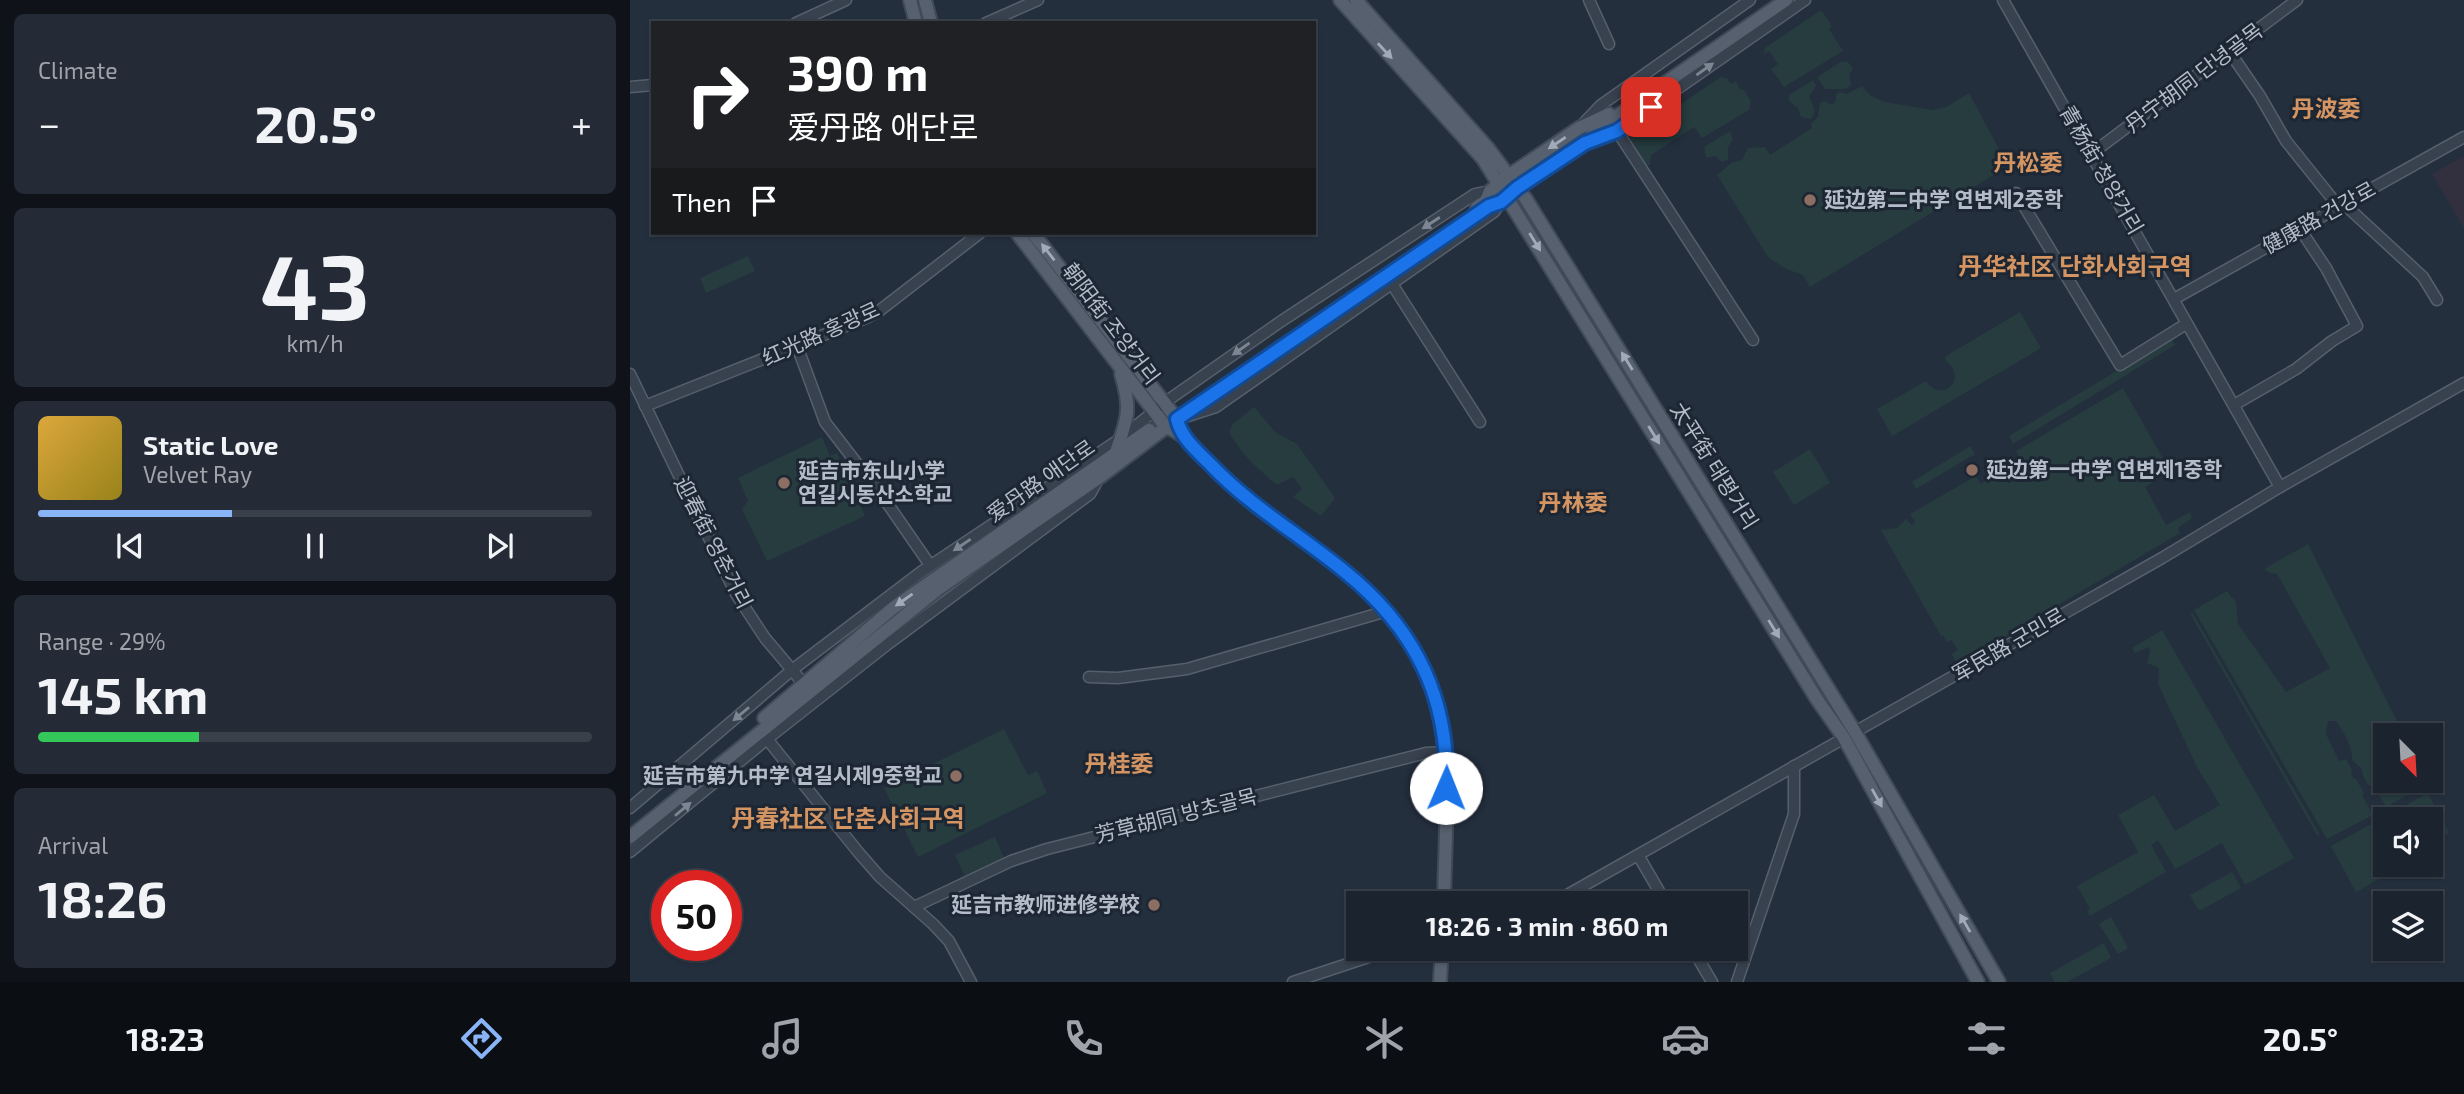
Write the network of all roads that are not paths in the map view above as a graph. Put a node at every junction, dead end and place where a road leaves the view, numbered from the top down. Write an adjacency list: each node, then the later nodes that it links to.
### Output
1 (846, 0): 14 (street)
2 (910, 0): 15 (main road)
3 (925, 0): 16 (main road)
4 (1038, 0): 17 (street)
5 (1340, 0): 29 (main road, 太平街 태평거리, one-way to 29)
6 (1356, 0): 29 (main road, 太平街 태평거리)
7 (1589, 0): 18 (street)
8 (1750, 0): 22 (street, 爱丹路 애단로)
9 (1772, 0): 22 (main road, 爱丹路 애단로)
10 (1786, 0): 25 (main road, 爱丹路 애단로)
11 (1805, 0): 23 (street, 爱丹路 애단로, one-way to 11)
12 (2003, 0): 26 (street, 青杨街 청양거리)
13 (2297, 0): 19 (street, 丹宁胡同 단녕골목)
14 (800, 21)
15 (915, 21)
16 (930, 21)
17 (991, 21)
18 (1609, 44)
19 (2229, 51): 26 (street, 丹宁胡同 단녕골목); 32 (street)
20 (651, 85): 21 (street)
21 (630, 87)
22 (1578, 128): 27 (main road, 爱丹路 애단로, one-way to 27)
23 (1617, 131): 25 (street, 爱丹路 애단로); 41 (street)
24 (2464, 137): 32 (street, 健康路 건강로)
25 (1585, 143): 28 (main road, 爱丹路 애단로)
26 (2091, 154): 38 (street, 青杨街 청양거리)
27 (1536, 157): 28 (main road); 29 (main road, 爱丹路 애단로)
28 (1545, 170): 31 (main road, 爱丹路 애단로)
29 (1499, 184): 31 (main road, 太平街 태평거리); 48 (main road, 爱丹路 애단로, one-way to 48)
30 (2016, 193): 40 (street)
31 (1508, 196): 37 (street, 爱丹路 애단로); 48 (main road, 爱丹路 애단로); 58 (main road, 太平街 태평거리)
32 (2342, 206): 33 (street, 健康路 건강로); 39 (street)
33 (2300, 229): 38 (street, 健康路 건강로); 46 (street)
34 (976, 235): 42 (street, 红光路 홍광로)
35 (1019, 235): 43 (main road, 朝阳街 조양거리)
36 (1034, 235): 48 (main road, 朝阳街 조양거리, one-way to 36)
37 (1392, 284): 48 (street, 爱丹路 애단로); 49 (street)
38 (2174, 299): 40 (street, 青杨街 청양거리)
39 (2437, 300)
40 (2186, 324): 46 (street, 青杨街 청양거리)
41 (1752, 341)
42 (797, 346): 47 (street, 红光路 홍광로); 53 (street)
43 (1118, 364): 48 (main road, 朝阳街 조양거리); 50 (main road)
44 (630, 374): 47 (street, 迎春街 영춘거리)
45 (2464, 383): 52 (street, 军民路 군민로)
46 (2234, 405): 52 (street, 青杨街 청양거리)
47 (645, 406): 55 (street, 迎春街 영춘거리)
48 (1168, 418): 50 (street, 爱丹路 애단로); 51 (main road, 爱丹路 애단로); 54 (main road, 朝阳街 조양거리); 57 (main road, 爱丹路 애단로)
49 (1480, 422)
50 (1120, 439): 51 (main road); 53 (street, 爱丹路 애단로, one-way to 53)
51 (1116, 452): 57 (main road, 爱丹路 애단로, one-way to 57)
52 (2280, 486): 58 (street, 军民路 군민로)
53 (930, 565): 55 (street, 爱丹路 애단로)
54 (1387, 611): 56 (street); 60 (main road, 朝阳街 조양거리)
55 (792, 670): 57 (street, 迎春街 영춘거리); 62 (street, 爱丹路 애단로, one-way to 62)
56 (1089, 677)
57 (810, 691): 59 (street, 爱丹路 애단로); 63 (main road, 爱丹路 애단로); 64 (main road, 爱丹路 애단로)
58 (1849, 735): 61 (street, 军民路 군민로); 79 (main road, 太平街 태평거리, one-way to 79); 80 (main road, 太平街 태평거리, one-way to 58)
59 (767, 739): 65 (street, 爱丹路 애단로, one-way to 59); 70 (street)
60 (1446, 752): 67 (main road, 朝阳街 조양거리); 70 (street, 芳草胡同 방초골목)
61 (1794, 766): 66 (street, 军民路 군민로); 78 (street)
62 (630, 808)
63 (630, 827)
64 (630, 837)
65 (630, 852)
66 (1638, 855): 68 (street, 军民路 군민로); 69 (street)
67 (1444, 891)
68 (1574, 891)
69 (1659, 891)
70 (914, 907): 74 (street)
71 (1357, 961): 75 (street)
72 (1441, 961): 76 (main road)
73 (1700, 961): 77 (street)
74 (971, 982)
75 (1293, 982)
76 (1440, 982)
77 (1712, 982)
78 (1737, 982)
79 (1978, 982)
80 (1999, 982)

